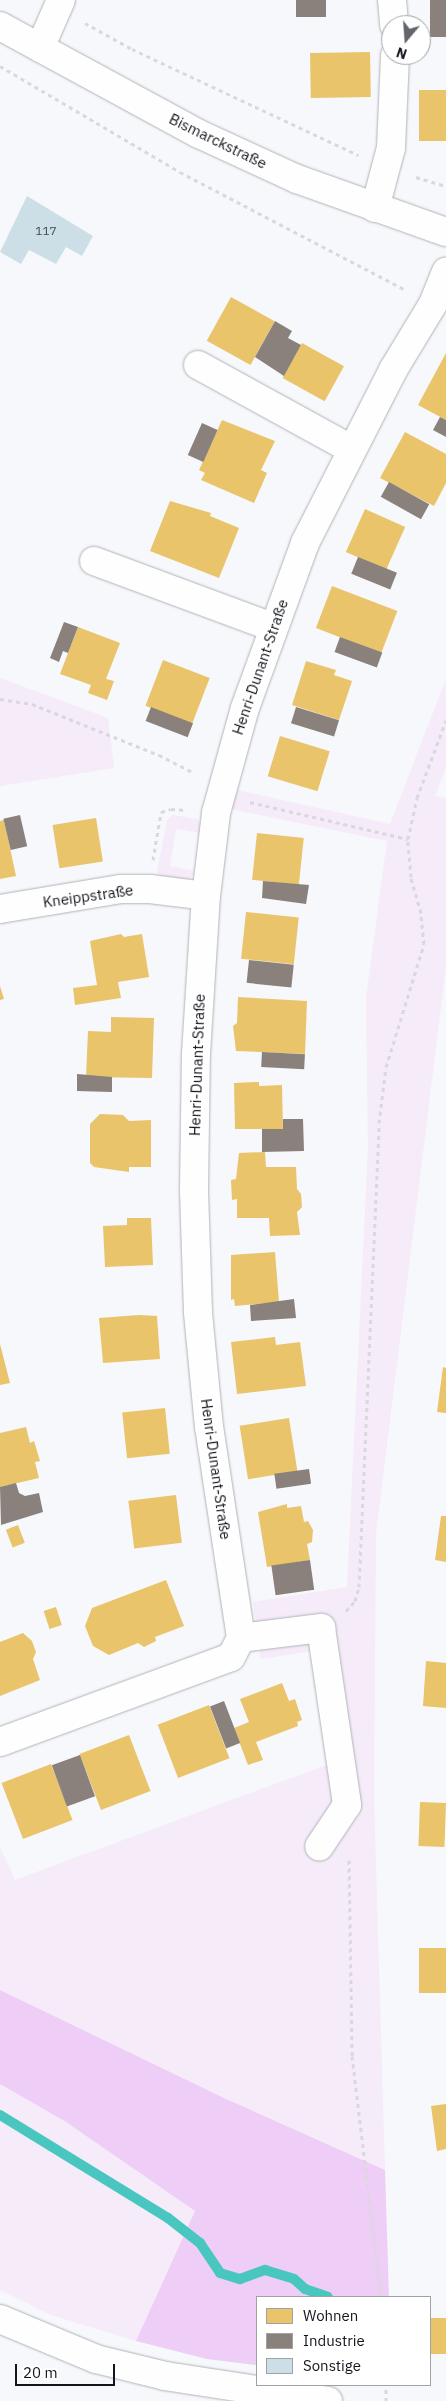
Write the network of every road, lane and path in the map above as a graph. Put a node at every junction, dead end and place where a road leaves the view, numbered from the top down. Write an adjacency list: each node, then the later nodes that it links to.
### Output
1 (392, 0): 3 (street)
2 (59, 3): 5 (street); 8 (path)
3 (393, 15)
4 (0, 26): 5 (street, Bismarckstraße)
5 (40, 48): 10 (street, Bismarckstraße)
6 (395, 65): 8 (street)
7 (0, 66): 13 (path)
8 (386, 167): 9 (path); 10 (street)
9 (446, 186)
10 (375, 208): 11 (street, Bismarckstraße)
11 (446, 232)
12 (446, 272): 13 (street, Henri-Dunant-Straße)
13 (434, 304): 15 (street, Henri-Dunant-Straße)
14 (198, 365): 15 (street)
15 (351, 449): 17 (street, Henri-Dunant-Straße)
16 (94, 561): 17 (street)
17 (272, 627): 20 (street, Henri-Dunant-Straße)
18 (0, 699): 20 (path)
19 (446, 720): 21 (path)
20 (219, 802): 21 (path); 22 (path); 23 (street, Henri-Dunant-Straße)
21 (408, 839): 25 (path)
22 (150, 889): 23 (street, Kneippstraße); 24 (street, Kneippstraße)
23 (206, 896): 26 (street, Henri-Dunant-Straße)
24 (0, 909)
25 (321, 1628): 26 (street); 28 (street)
26 (241, 1638): 27 (street)
27 (0, 1742)
28 (319, 1847)
29 (348, 1854): 30 (path)
30 (381, 2296)
31 (0, 2319): 33 (street)
32 (386, 2386): 34 (path)
33 (328, 2401)
34 (386, 2401)

